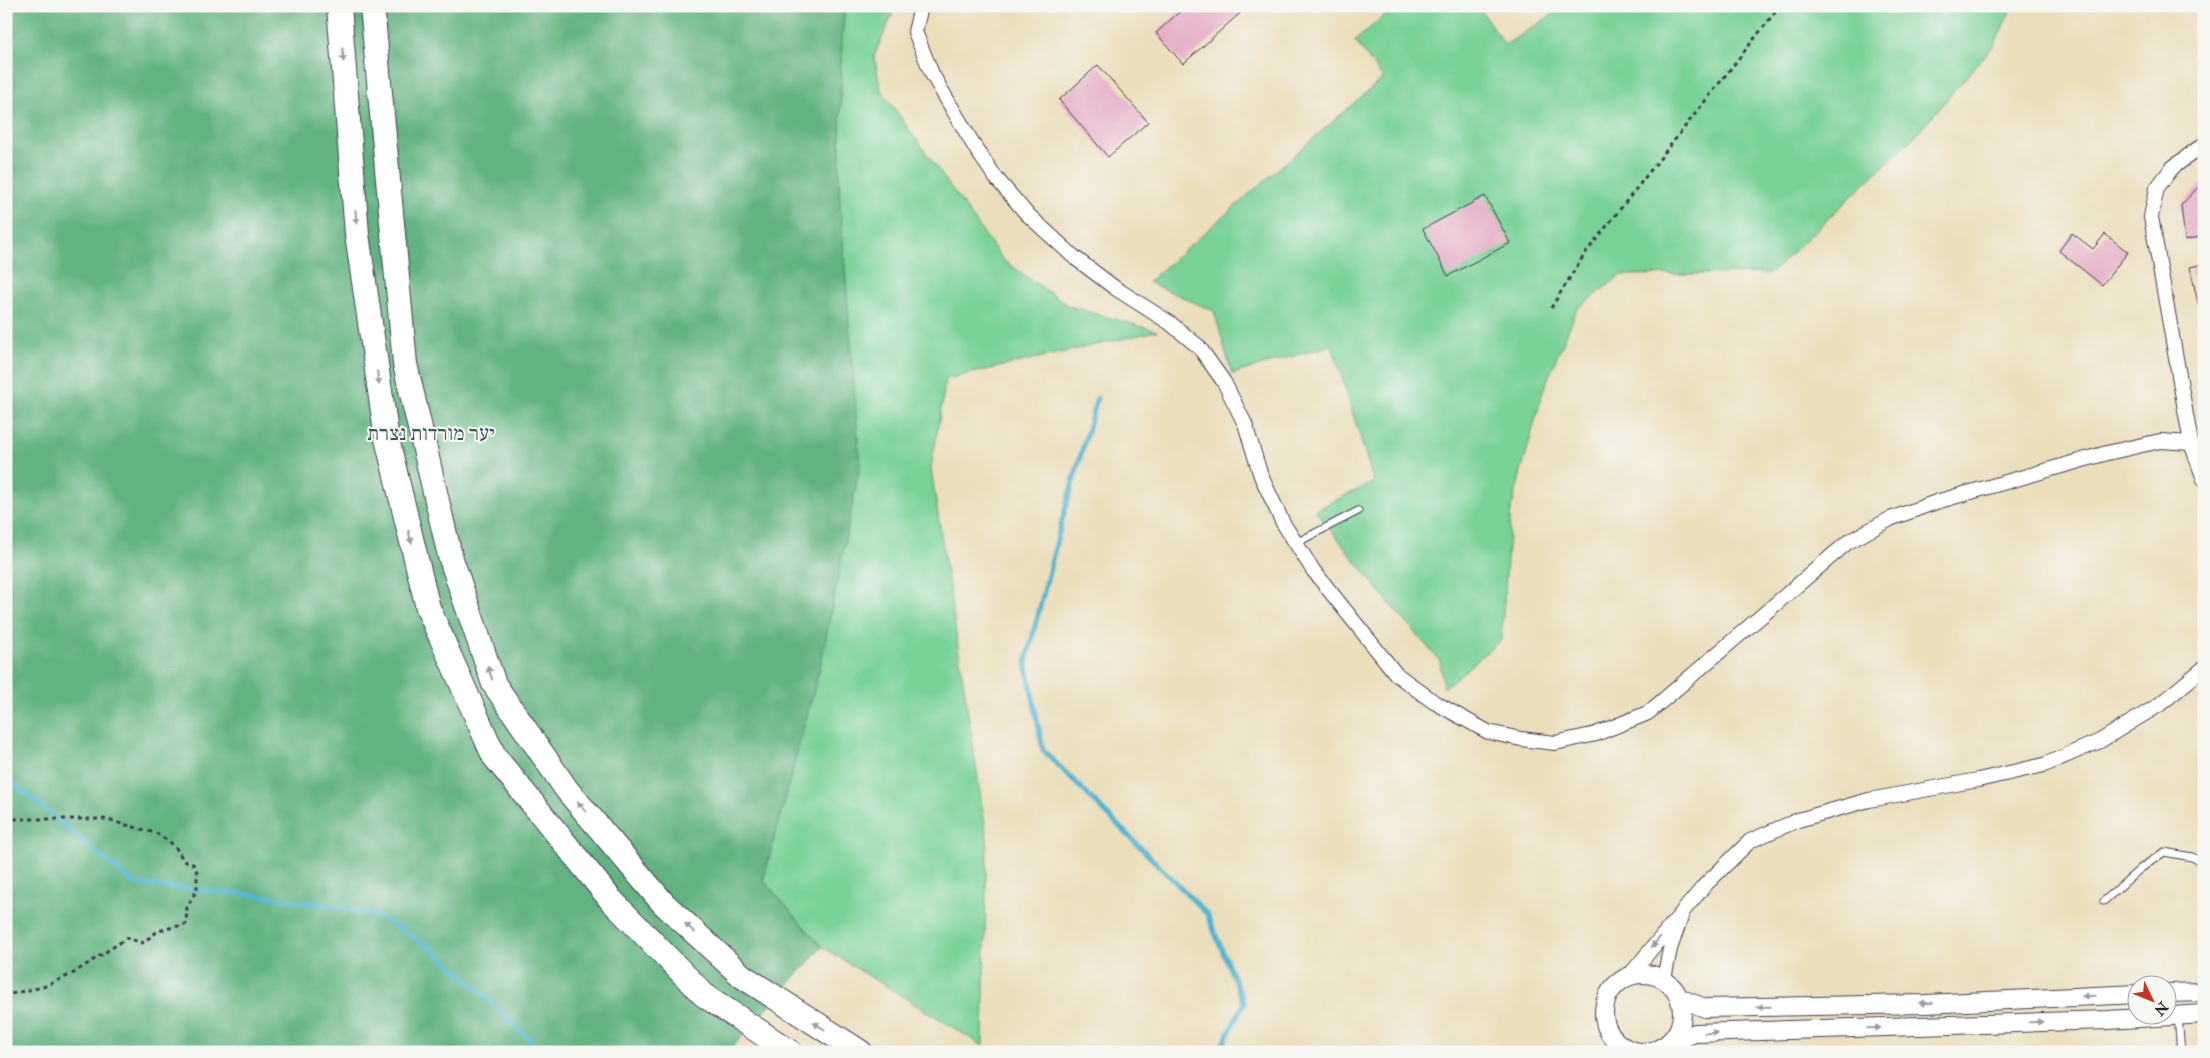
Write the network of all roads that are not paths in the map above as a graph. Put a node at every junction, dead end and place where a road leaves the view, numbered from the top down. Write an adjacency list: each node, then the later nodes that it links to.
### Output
1 (339, 6): 24 (highway, one-way to 24)
2 (372, 6): 25 (highway, one-way to 2)
3 (921, 6): 8 (street)
4 (2204, 144): 5 (street)
5 (2191, 443): 6 (street); 8 (street)
6 (2204, 479)
7 (1358, 511): 8 (lane)
8 (1296, 543)
9 (2204, 668): 12 (street)
10 (2204, 863): 11 (lane)
11 (2104, 901)
12 (1684, 909): 13 (street, one-way to 13); 14 (street)
13 (1629, 976): 14 (street); 22 (street)
14 (1664, 979): 18 (street)
15 (2204, 992): 16 (street)
16 (2178, 993)
17 (2128, 994): 18 (street, one-way to 18)
18 (1679, 998): 23 (street)
19 (2204, 1014): 20 (street)
20 (2178, 1016): 26 (lane)
21 (2128, 1019): 23 (street, one-way to 21)
22 (1617, 1046): 23 (street)
23 (1660, 1048)
24 (790, 1052)
25 (860, 1052)
26 (2181, 1052)

